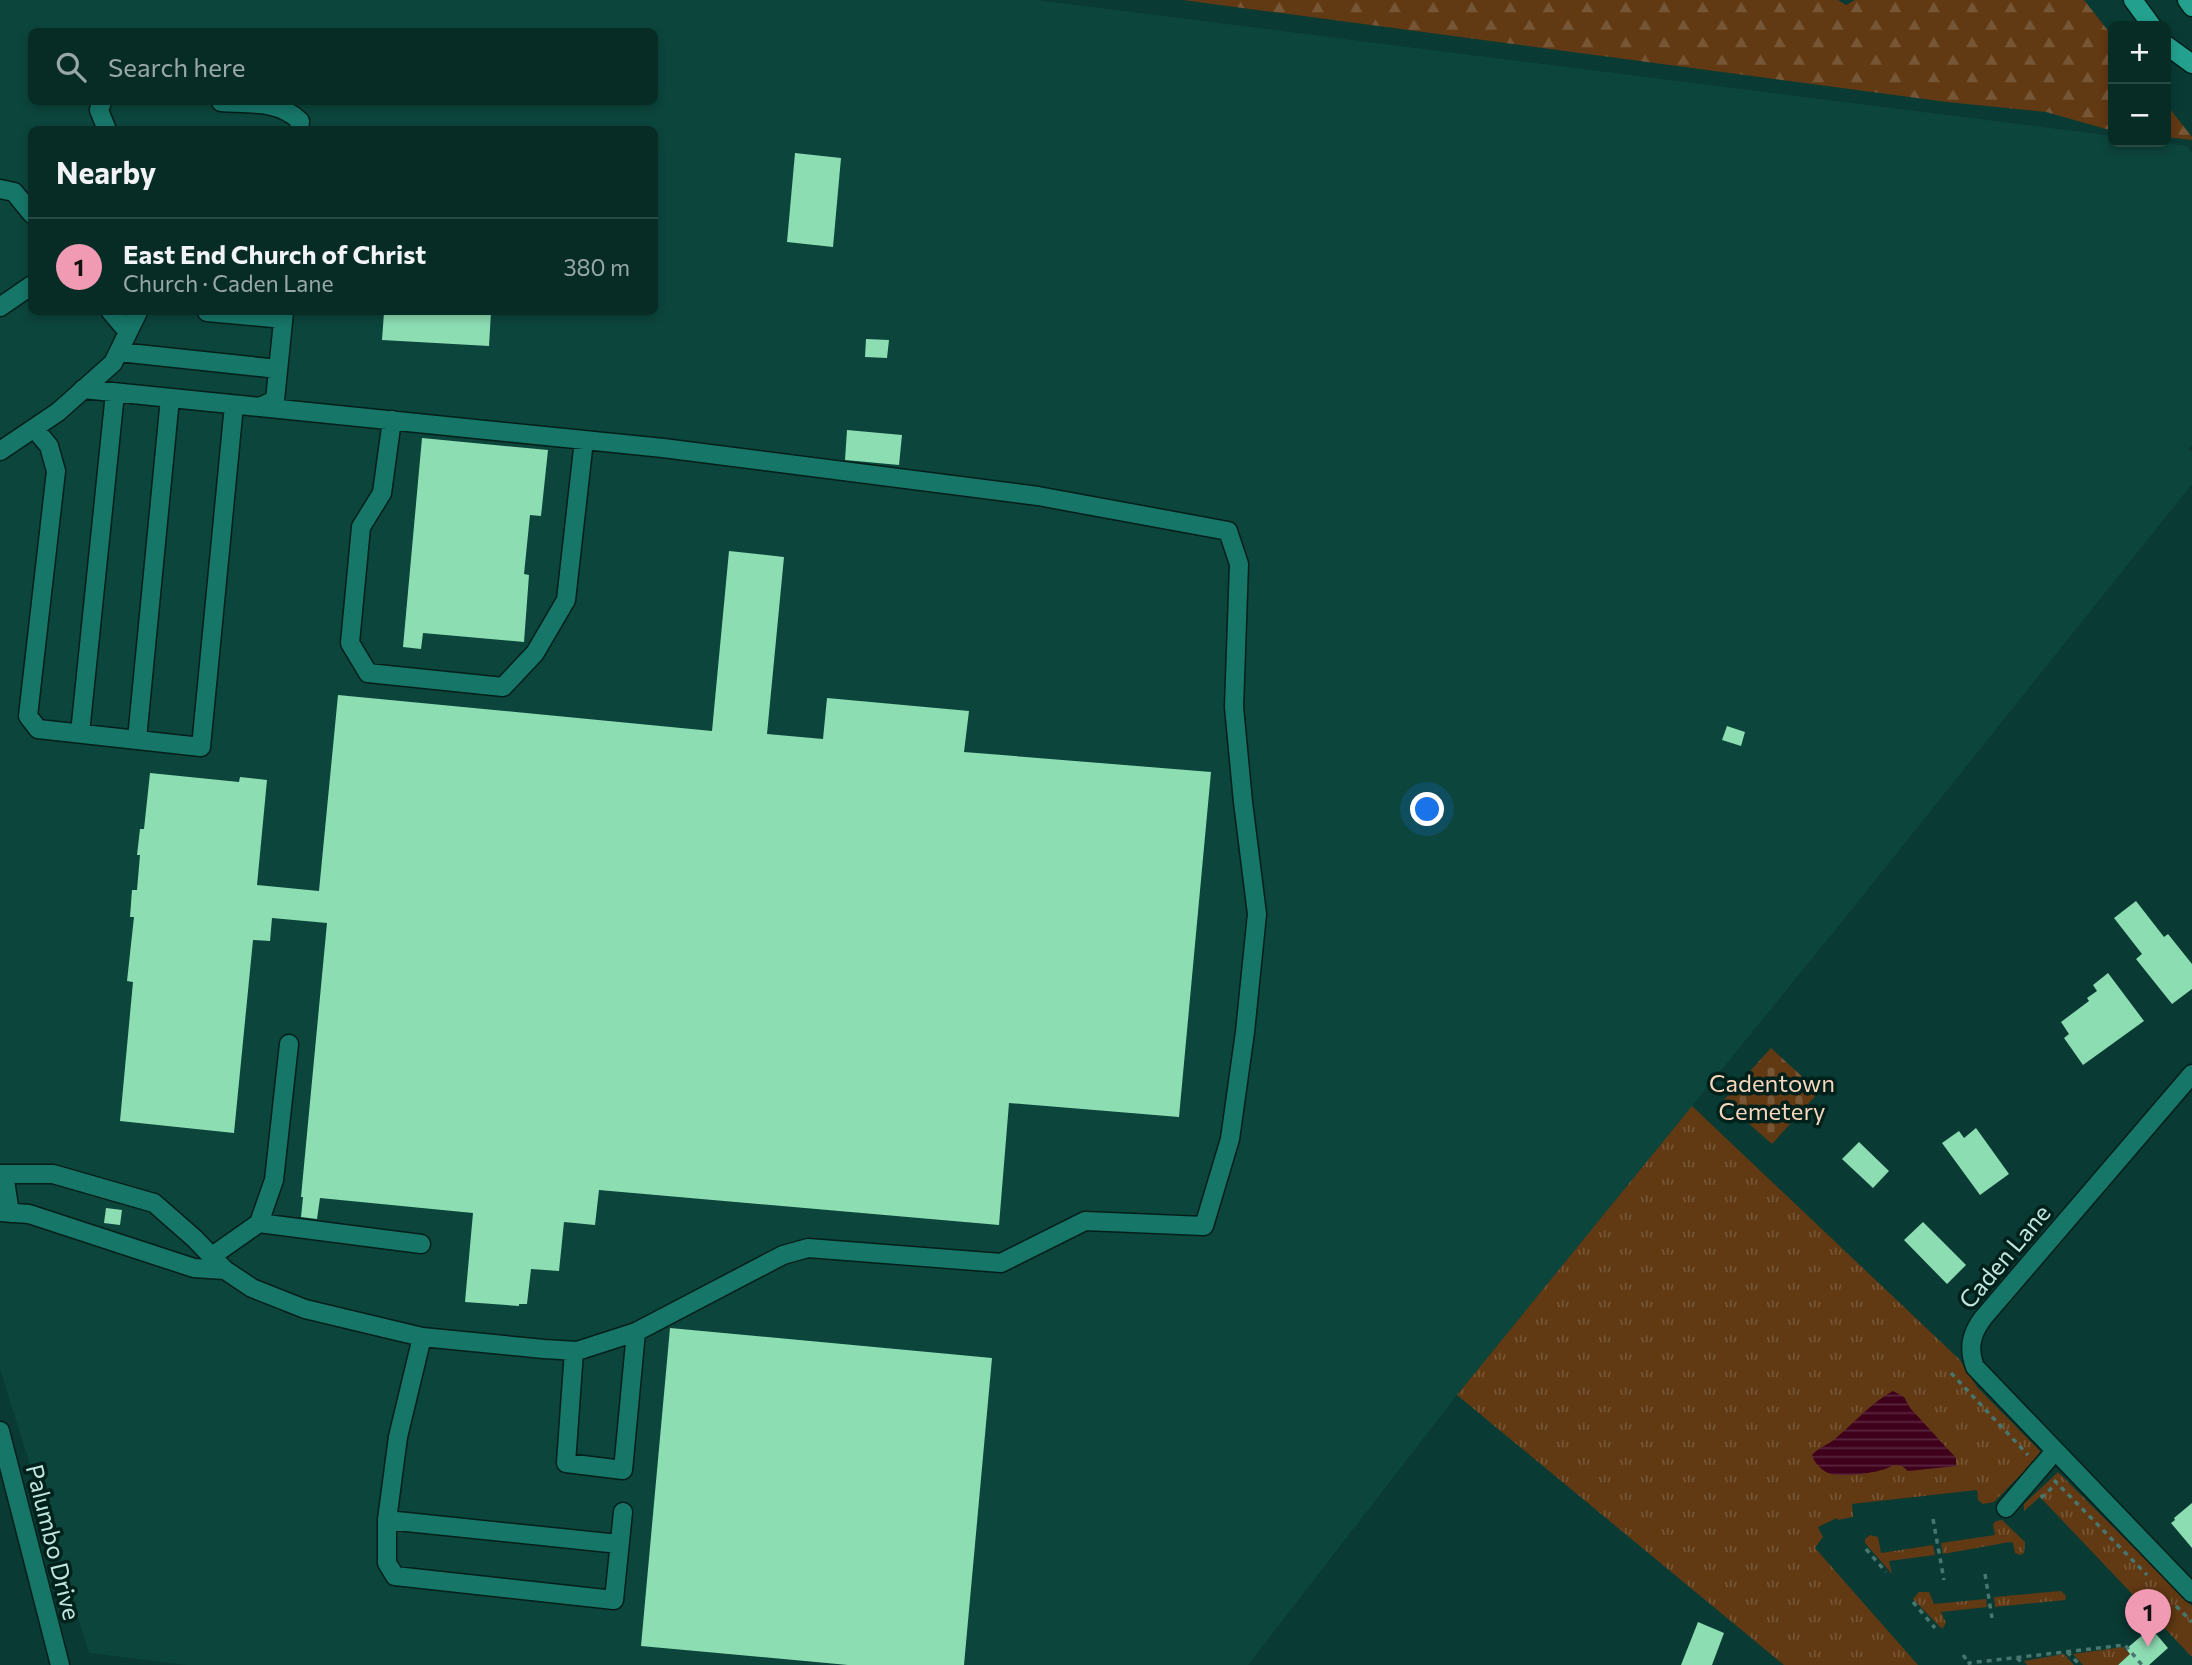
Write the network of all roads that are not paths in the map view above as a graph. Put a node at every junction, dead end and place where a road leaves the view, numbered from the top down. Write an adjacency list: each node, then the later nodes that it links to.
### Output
1 (2133, 0): 4 (main road)
2 (2187, 0): 3 (main road)
3 (2192, 7)
4 (2148, 21)
5 (2171, 49): 6 (main road)
6 (2192, 65)
7 (101, 105): 9 (street)
8 (264, 105): 10 (street)
9 (105, 126)
10 (299, 126)
11 (0, 189): 12 (street)
12 (28, 209)
13 (28, 288): 14 (street)
14 (0, 307)
15 (114, 315): 18 (street)
16 (136, 315): 18 (street)
17 (283, 315): 20 (street)
18 (128, 332): 19 (street)
19 (119, 352): 20 (street); 21 (street)
20 (278, 369): 25 (street)
21 (83, 389): 22 (street); 27 (street)
22 (115, 393): 23 (street); 30 (street)
23 (170, 398): 24 (street); 31 (street)
24 (234, 405): 25 (street); 31 (street)
25 (260, 407): 26 (street)
26 (392, 421): 28 (street); 28 (street)
27 (34, 428): 29 (street); 30 (street)
28 (584, 440): 40 (street)
29 (0, 451)
30 (80, 733): 31 (street)
31 (137, 739)
32 (289, 1044): 36 (street)
33 (2192, 1074): 44 (street, Caden Lane)
34 (2, 1174): 35 (street); 38 (street)
35 (5, 1212): 39 (street)
36 (260, 1223): 37 (street); 38 (street)
37 (421, 1244)
38 (212, 1256): 39 (street)
39 (225, 1270): 41 (street)
40 (636, 1332): 42 (street); 42 (street)
41 (422, 1338): 42 (street); 47 (street)
42 (574, 1351)
43 (0, 1431): 50 (street, Palumbo Drive)
44 (2055, 1451): 45 (street); 49 (street, Caden Lane)
45 (2006, 1508)
46 (624, 1512): 48 (street)
47 (387, 1520): 48 (street); 48 (street)
48 (620, 1544)
49 (2192, 1593)
50 (60, 1665)

